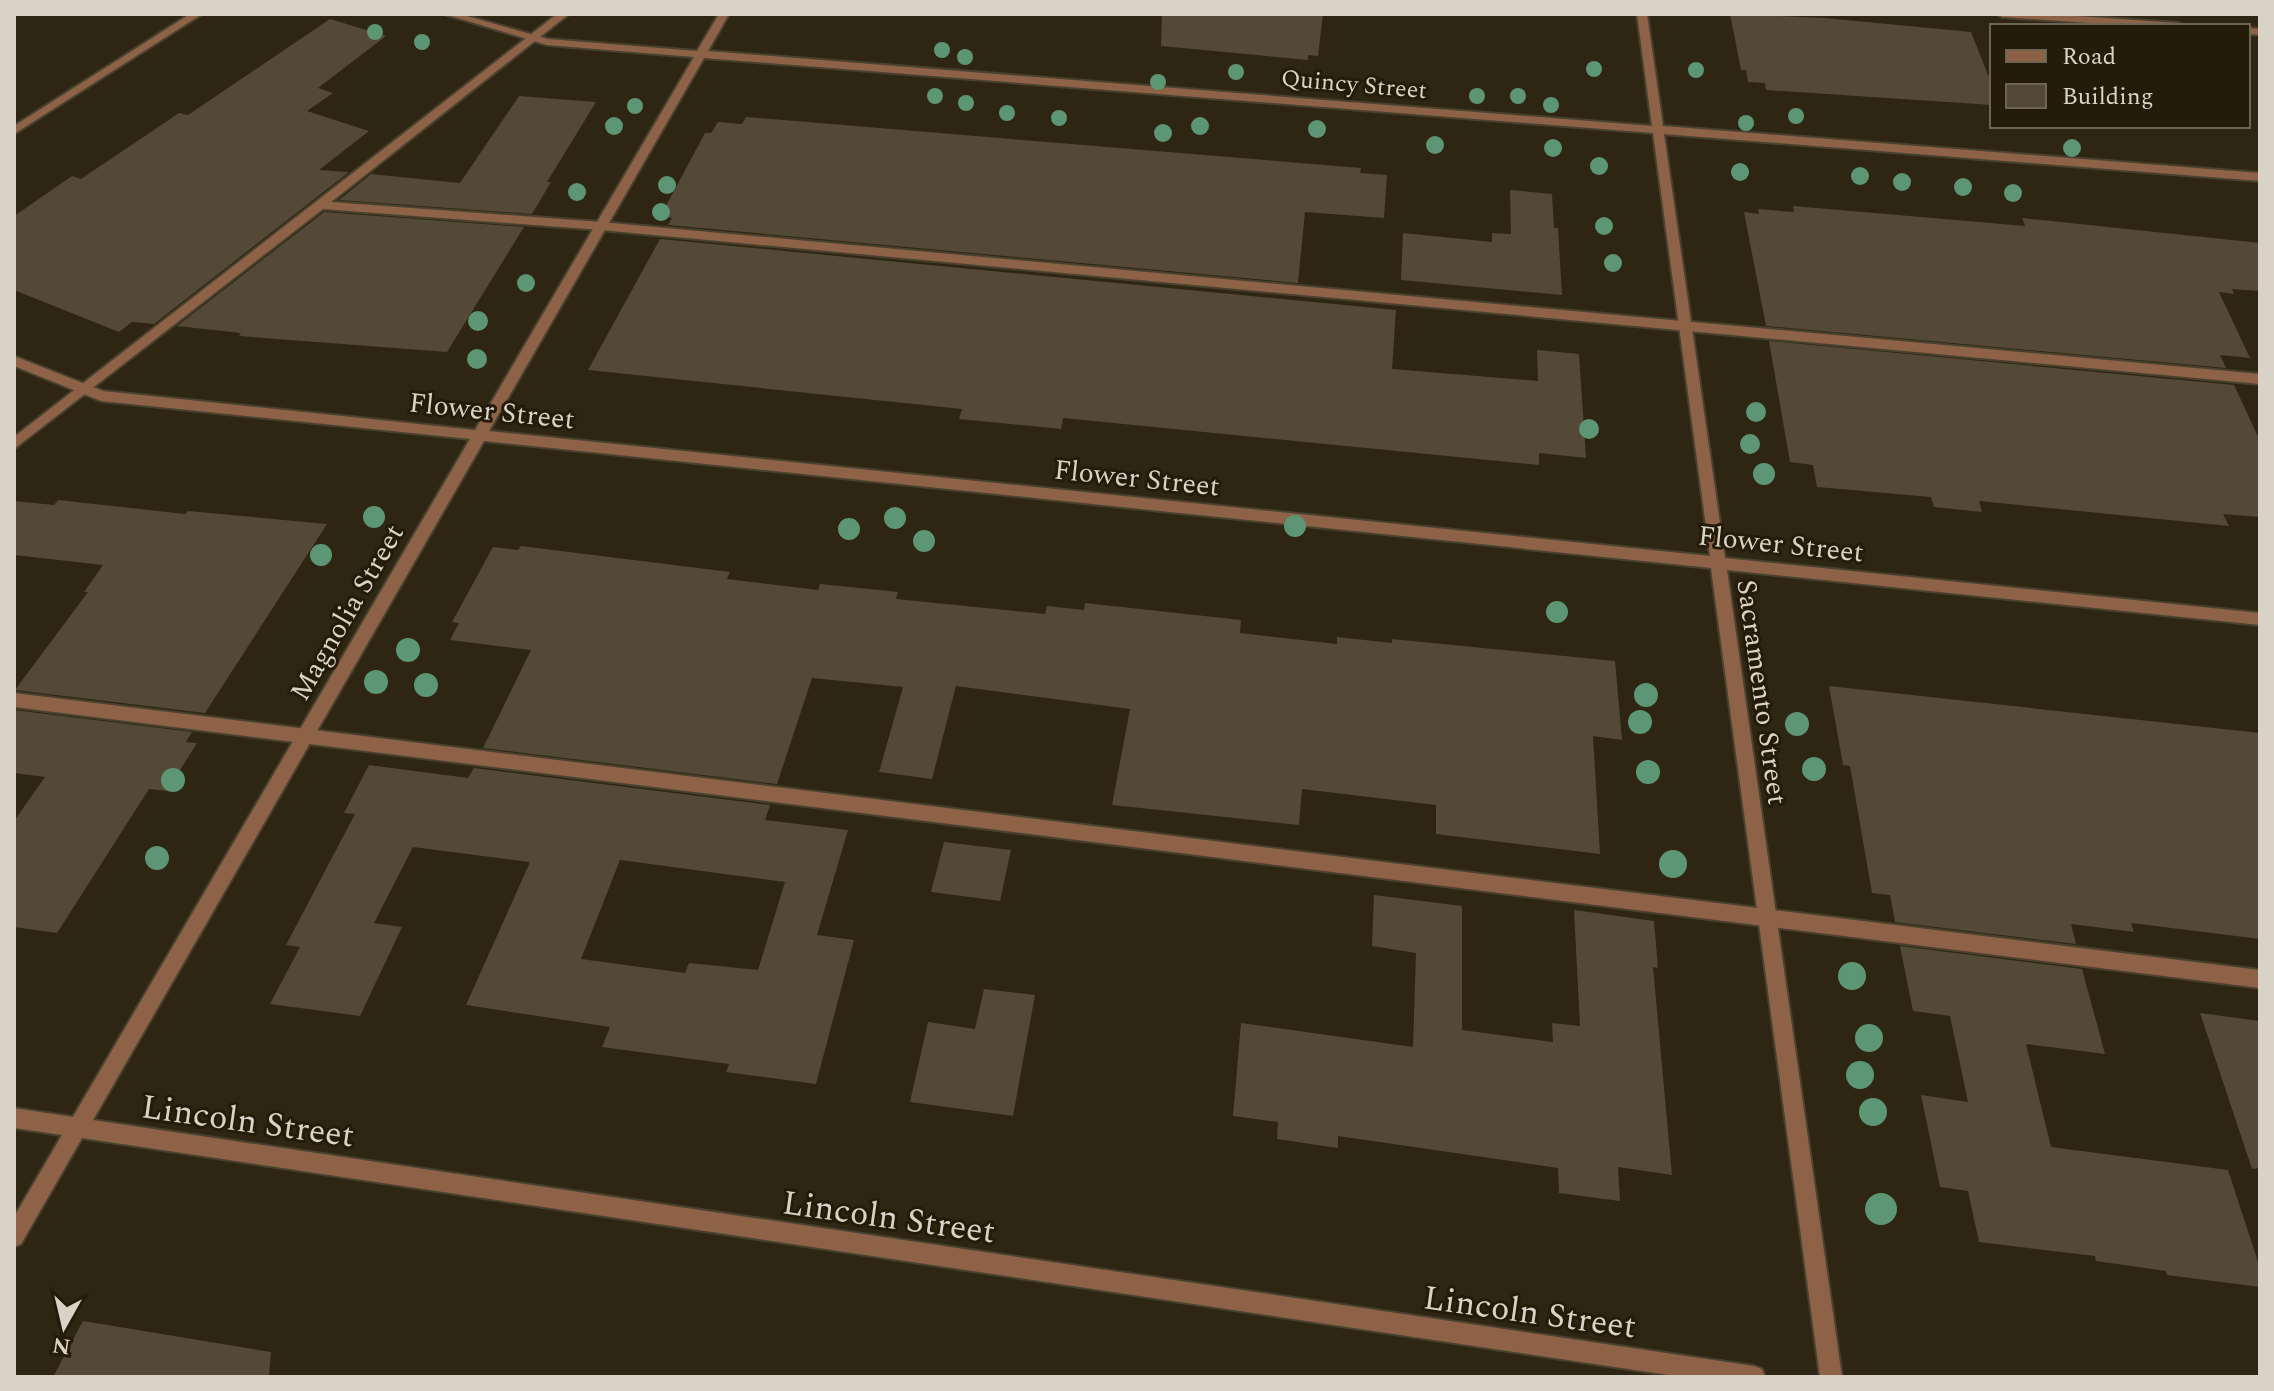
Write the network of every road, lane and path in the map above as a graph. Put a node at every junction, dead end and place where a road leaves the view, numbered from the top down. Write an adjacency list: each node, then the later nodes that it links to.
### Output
1 (449, 14): 8 (street, Quincy Street)
2 (564, 14): 8 (street)
3 (724, 14): 9 (street, Magnolia Street)
4 (1642, 14): 10 (street, Sacramento Street)
5 (2002, 14): 7 (street)
6 (190, 15): 11 (street)
7 (2149, 24)
8 (533, 38): 9 (street, Quincy Street); 13 (street)
9 (701, 54): 10 (street, Quincy Street); 14 (street, Magnolia Street)
10 (1658, 130): 12 (street, Quincy Street); 15 (street, Sacramento Street)
11 (14, 131)
12 (2260, 177)
13 (320, 205): 14 (street); 18 (street)
14 (601, 226): 15 (street); 19 (street, Magnolia Street)
15 (1686, 327): 17 (street); 21 (street, Sacramento Street)
16 (14, 361): 18 (street, Flower Street)
17 (2260, 379)
18 (84, 389): 19 (street, Flower Street); 20 (street)
19 (479, 435): 21 (street, Flower Street); 24 (street, Magnolia Street)
20 (14, 444)
21 (1719, 563): 22 (street, Flower Street); 25 (street, Sacramento Street)
22 (2260, 619)
23 (14, 700): 24 (street)
24 (305, 735): 25 (street); 28 (street, Magnolia Street)
25 (1768, 917): 26 (street); 31 (street, Sacramento Street)
26 (2260, 979)
27 (14, 1118): 28 (street, Lincoln Street)
28 (78, 1127): 29 (street, Magnolia Street); 30 (street, Lincoln Street)
29 (14, 1237)
30 (1754, 1377)
31 (1831, 1377)

